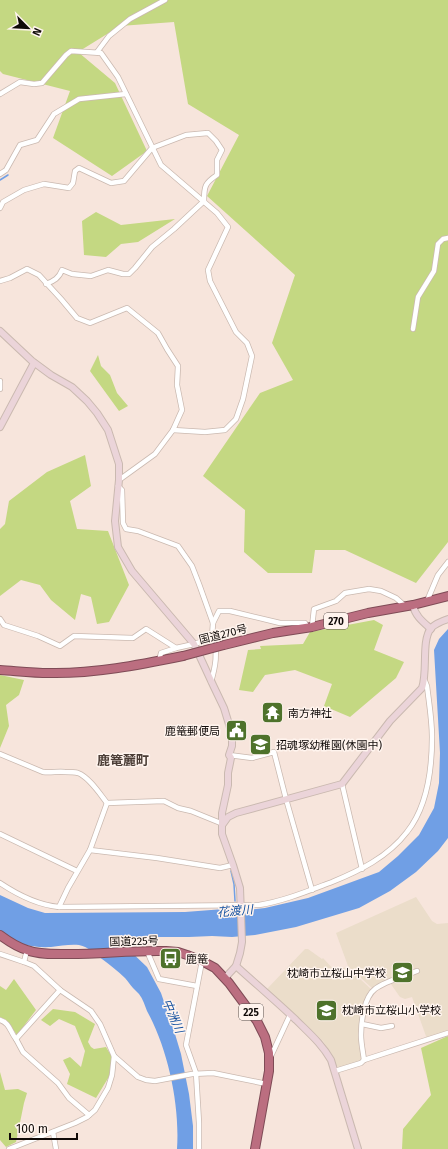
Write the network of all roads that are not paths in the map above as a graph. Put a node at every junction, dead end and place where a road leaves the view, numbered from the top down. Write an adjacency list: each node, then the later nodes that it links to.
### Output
1 (166, 0): 2 (street)
2 (97, 52): 3 (street); 4 (street)
3 (0, 94)
4 (126, 94): 5 (street); 6 (street)
5 (152, 148): 7 (street); 7 (street); 8 (street)
6 (0, 174)
7 (204, 201): 11 (street); 18 (street)
8 (0, 208)
9 (448, 238): 12 (street)
10 (0, 281): 11 (street)
11 (46, 284): 18 (street)
12 (413, 329)
13 (0, 331): 14 (street)
14 (34, 363): 17 (street); 19 (street)
15 (0, 381): 16 (street)
16 (0, 389)
17 (0, 427)
18 (173, 430): 19 (street)
19 (118, 483): 26 (street); 30 (street)
20 (448, 562): 22 (street)
21 (448, 596): 22 (highway, 国道270号 / 270)
22 (427, 601): 23 (highway, 国道270号 / 270)
23 (409, 606): 27 (highway, 国道270号 / 270); 27 (street); 28 (street)
24 (0, 618): 31 (street)
25 (448, 618): 28 (street)
26 (212, 623): 27 (street); 29 (street)
27 (310, 627): 32 (highway, 国道270号 / 270, bridge)
28 (431, 629): 34 (street)
29 (212, 637): 30 (street); 35 (street)
30 (194, 644): 31 (street); 35 (street)
31 (176, 648): 32 (street)
32 (159, 660): 33 (highway, 国道270号 / 270)
33 (0, 670)
34 (425, 681): 38 (street); 45 (street)
35 (211, 682): 37 (street)
36 (0, 754): 40 (street)
37 (229, 755): 39 (street); 41 (street)
38 (342, 784): 39 (street); 45 (street)
39 (286, 799): 41 (street); 48 (street)
40 (107, 803): 41 (street); 43 (street)
41 (223, 824): 44 (street)
42 (0, 834): 46 (street)
43 (90, 850): 44 (street); 46 (street)
44 (233, 865): 49 (street)
45 (362, 869): 48 (street)
46 (77, 871): 50 (street)
47 (0, 883): 50 (street)
48 (312, 890): 49 (street)
49 (241, 906): 50 (street); 57 (street)
50 (59, 907)
51 (0, 935): 52 (highway, 国道225号 / 225)
52 (27, 950): 53 (highway, 国道225号 / 225); 56 (street)
53 (147, 951): 55 (highway, 国道225号 / 225); 60 (street)
54 (0, 954): 56 (street)
55 (202, 960): 59 (highway, 国道225号 / 225); 60 (street)
56 (24, 962): 61 (street)
57 (236, 966): 59 (street); 62 (street)
58 (417, 971): 64 (street)
59 (225, 978): 69 (highway, 国道225号 / 225)
60 (197, 986): 72 (street)
61 (60, 990): 67 (street); 68 (street)
62 (290, 1015): 69 (street); 71 (street)
63 (0, 1020): 67 (street)
64 (362, 1024): 65 (street); 70 (street)
65 (392, 1026)
66 (448, 1033): 70 (street)
67 (16, 1039): 74 (street)
68 (114, 1056): 72 (street); 74 (street)
69 (269, 1058): 73 (highway, 国道225号 / 225)
70 (364, 1060): 71 (street)
71 (335, 1071): 80 (street)
72 (194, 1074): 73 (street); 78 (street)
73 (267, 1084): 79 (highway, 国道225号 / 225)
74 (89, 1115): 75 (street)
75 (53, 1132): 76 (street); 77 (street)
76 (9, 1149)
77 (56, 1149)
78 (199, 1149)
79 (255, 1149)
80 (358, 1149)

